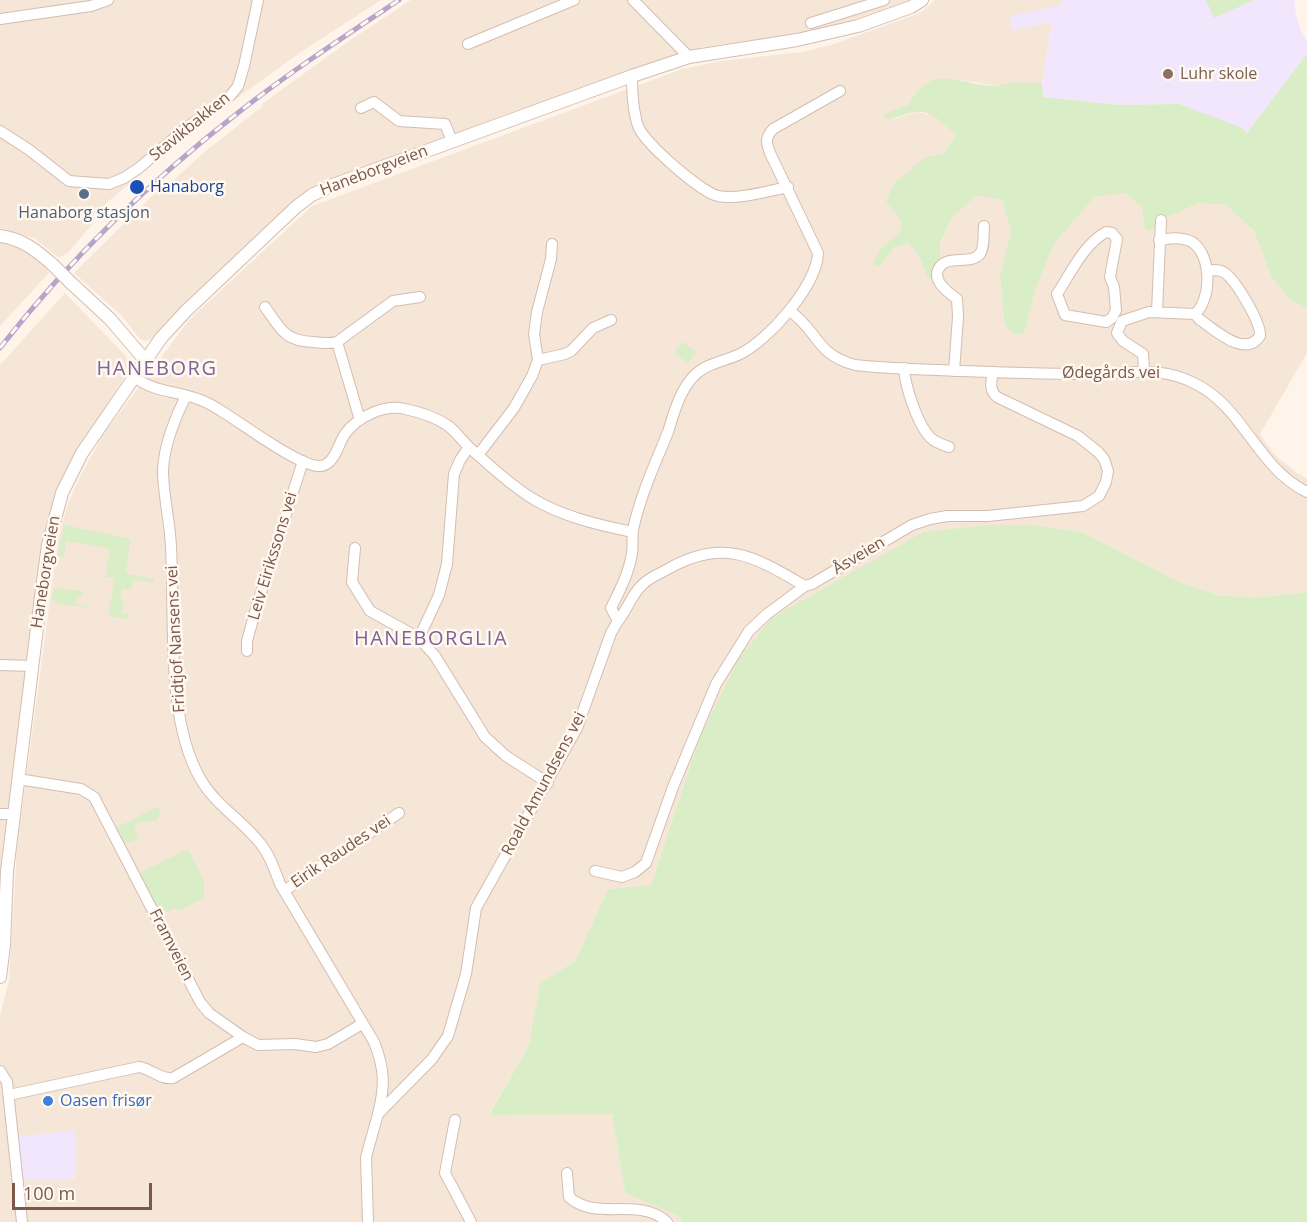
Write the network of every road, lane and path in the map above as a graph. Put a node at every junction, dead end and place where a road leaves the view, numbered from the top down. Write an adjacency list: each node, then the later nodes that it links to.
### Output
1 (108, 0): 7 (street)
2 (258, 0): 14 (street, Stavikbakken)
3 (574, 0): 9 (street)
4 (633, 0): 10 (street)
5 (884, 0): 8 (street)
6 (922, 0): 10 (street, Haneborgveien)
7 (0, 19)
8 (811, 23)
9 (468, 44)
10 (689, 57): 11 (street, Haneborgveien)
11 (632, 76): 15 (street, Haneborgveien); 16 (street)
12 (840, 91): 16 (street)
13 (361, 108): 15 (street, Haneborgveien)
14 (0, 131)
15 (452, 141): 31 (street, Haneborgveien)
16 (788, 187): 25 (street, Roald Amundsens vei)
17 (1161, 220): 20 (street)
18 (984, 226): 35 (street)
19 (0, 236): 31 (street, bridge)
20 (1159, 240): 22 (street); 26 (street)
21 (552, 244): 32 (street)
22 (1207, 271): 27 (street); 27 (street)
23 (420, 297): 30 (street)
24 (265, 307): 30 (street)
25 (790, 311): 33 (street, Ødegårds vei); 44 (street, Roald Amundsens vei)
26 (1157, 312): 27 (street); 29 (street)
27 (1195, 314)
28 (612, 320): 32 (street)
29 (1116, 321): 29 (street); 34 (street)
30 (337, 342): 39 (street)
31 (145, 360): 37 (street, Haneborgveien)
32 (538, 360): 41 (street)
33 (904, 368): 35 (street, Ødegårds vei); 40 (street)
34 (1144, 370): 36 (street, Ødegårds vei); 43 (street, Ødegårds vei)
35 (954, 371): 36 (street, Ødegårds vei)
36 (993, 372): 46 (street, Åsveien)
37 (134, 377): 38 (street); 51 (street, Haneborgveien)
38 (186, 396): 42 (street); 58 (street, Fridtjof Nansens vei)
39 (360, 420): 41 (street); 42 (street)
40 (949, 447)
41 (473, 451): 44 (street); 48 (street)
42 (303, 461): 49 (street, Leiv Eirikssons vei)
43 (1307, 492)
44 (633, 532): 47 (street, Roald Amundsens vei)
45 (355, 548): 48 (street)
46 (805, 586): 47 (street); 57 (street, Åsveien)
47 (618, 621): 53 (street, Roald Amundsens vei)
48 (419, 638): 53 (street)
49 (247, 651)
50 (0, 665): 51 (street)
51 (32, 666): 52 (street, Haneborgveien)
52 (18, 779): 56 (street, Haneborgveien); 61 (street, Framveien)
53 (548, 783): 64 (street, Roald Amundsens vei)
54 (399, 813): 58 (street, Eirik Raudes vei)
55 (0, 814): 56 (street)
56 (14, 814): 59 (street, Haneborgveien)
57 (595, 871)
58 (284, 891): 60 (street, Fridtjof Nansens vei)
59 (0, 977)
60 (362, 1024): 61 (street, Framveien); 64 (street, Fridtjof Nansens vei)
61 (243, 1037): 63 (street)
62 (0, 1071): 63 (street)
63 (9, 1095): 67 (street)
64 (379, 1113): 68 (street, Fridtjof Nansens vei)
65 (455, 1120): 69 (street)
66 (567, 1173): 70 (street)
67 (22, 1222)
68 (368, 1222)
69 (471, 1222)
70 (668, 1222)

